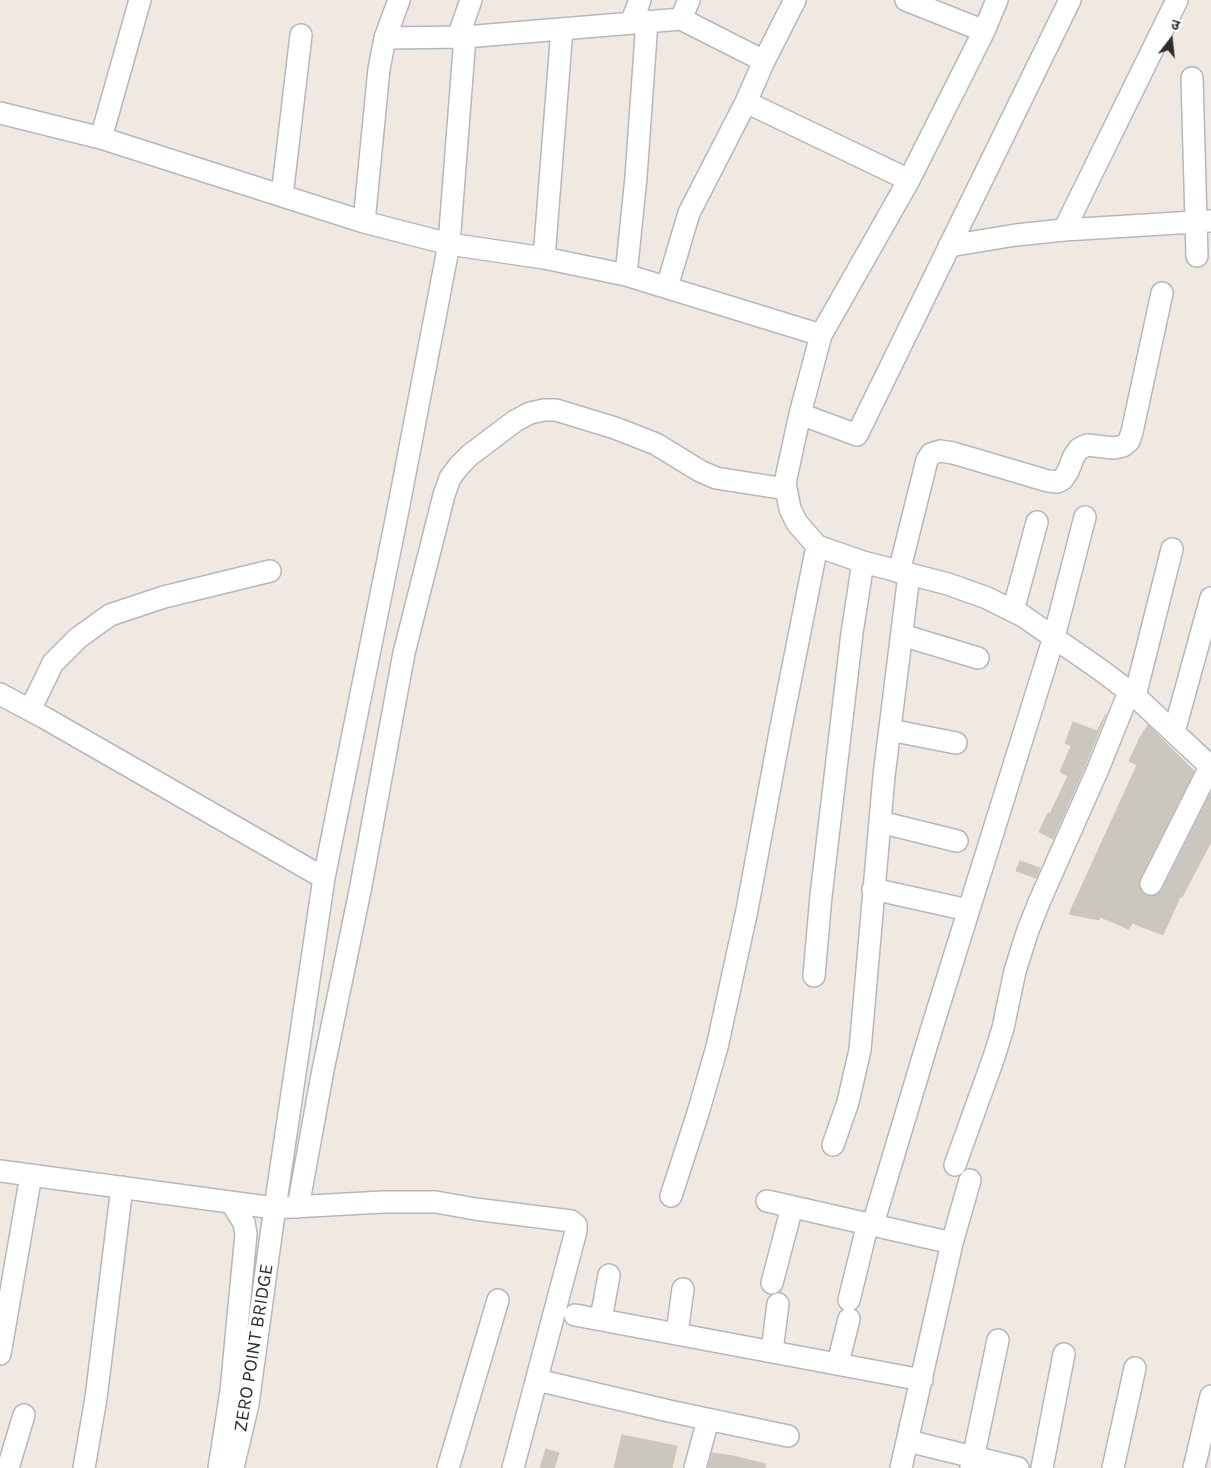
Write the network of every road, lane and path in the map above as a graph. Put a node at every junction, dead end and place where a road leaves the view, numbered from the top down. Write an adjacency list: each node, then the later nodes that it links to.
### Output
1 (140, 0): 21 (street)
2 (399, 0): 16 (street)
3 (471, 0): 15 (street, ZERO POINT BRIDGE)
4 (640, 0): 11 (street)
5 (795, 0): 17 (street)
6 (906, 0): 13 (street)
7 (998, 0): 13 (street)
8 (1070, 0): 28 (street)
9 (1177, 0): 26 (street)
10 (685, 9): 11 (street); 17 (street)
11 (639, 22): 12 (street); 31 (street)
12 (562, 29): 15 (street); 30 (street)
13 (984, 30): 22 (street)
14 (301, 35): 23 (street)
15 (462, 37): 16 (street); 27 (street, ZERO POINT BRIDGE)
16 (385, 38): 25 (street)
17 (764, 61): 19 (street)
18 (1192, 78): 24 (street)
19 (746, 102): 22 (street); 32 (street)
20 (0, 113): 21 (street)
21 (101, 138): 23 (street)
22 (909, 180): 34 (street)
23 (282, 196): 25 (street)
24 (1203, 221): 26 (street); 29 (street)
25 (364, 222): 27 (street)
26 (1064, 230): 28 (street)
27 (449, 244): 30 (street); 58 (street, ZERO POINT BRIDGE)
28 (949, 246): 35 (street)
29 (1197, 256)
30 (544, 258): 31 (street)
31 (626, 275): 32 (street)
32 (667, 287): 34 (street)
33 (1162, 293): 43 (street)
34 (821, 335): 35 (street)
35 (800, 414): 36 (street)
36 (786, 489): 39 (street); 72 (street)
37 (1085, 517): 47 (street)
38 (1036, 522): 45 (street)
39 (817, 546): 41 (street); 69 (street)
40 (1172, 549): 50 (street)
41 (863, 562): 43 (street); 62 (street)
42 (270, 571): 51 (street)
43 (904, 574): 45 (street); 46 (street)
44 (1211, 598): 53 (street)
45 (1013, 611): 47 (street)
46 (902, 635): 48 (street); 52 (street)
47 (1054, 637): 50 (street); 61 (street)
48 (978, 658)
49 (0, 694): 51 (street)
50 (1132, 694): 53 (street); 64 (street)
51 (30, 710): 58 (street)
52 (890, 730): 54 (street); 56 (street)
53 (1174, 732): 55 (street)
54 (956, 743)
55 (1211, 766): 59 (street)
56 (880, 822): 57 (street); 60 (street)
57 (957, 841)
58 (324, 878): 74 (street, ZERO POINT BRIDGE)
59 (1150, 884)
60 (873, 889): 61 (street); 63 (street)
61 (968, 910): 75 (street)
62 (814, 976)
63 (833, 1145)
64 (955, 1165)
65 (0, 1171): 66 (street)
66 (30, 1175): 68 (street); 87 (street)
67 (970, 1180): 76 (street)
68 (122, 1187): 70 (street); 100 (street)
69 (671, 1196)
70 (231, 1202): 74 (street); 101 (street)
71 (767, 1202): 73 (street)
72 (298, 1207): 74 (street); 91 (street)
73 (792, 1207): 75 (street); 78 (street)
74 (273, 1218): 102 (street, ZERO POINT BRIDGE)
75 (870, 1224): 76 (street); 89 (street)
76 (952, 1243): 92 (street)
77 (609, 1275): 83 (street)
78 (772, 1283)
79 (683, 1289): 84 (street)
80 (498, 1300): 103 (street)
81 (778, 1304): 86 (street)
82 (575, 1314): 83 (street)
83 (601, 1319): 84 (street)
84 (677, 1333): 86 (street)
85 (998, 1340): 98 (street)
86 (772, 1351): 89 (street)
87 (0, 1354)
88 (1064, 1354): 108 (street)
89 (838, 1363): 92 (street)
90 (1134, 1368): 109 (street)
91 (537, 1380): 95 (street); 104 (street)
92 (922, 1380): 97 (street)
93 (1211, 1396): 110 (street)
94 (24, 1415): 99 (street)
95 (708, 1420): 96 (street); 105 (street)
96 (788, 1436)
97 (908, 1441): 98 (street); 106 (street)
98 (972, 1462): 107 (street)
99 (8, 1468)
100 (84, 1468)
101 (218, 1468)
102 (233, 1468)
103 (448, 1468)
104 (513, 1468)
105 (695, 1468)
106 (901, 1468)
107 (1018, 1468)
108 (1042, 1468)
109 (1113, 1468)
110 (1194, 1468)

